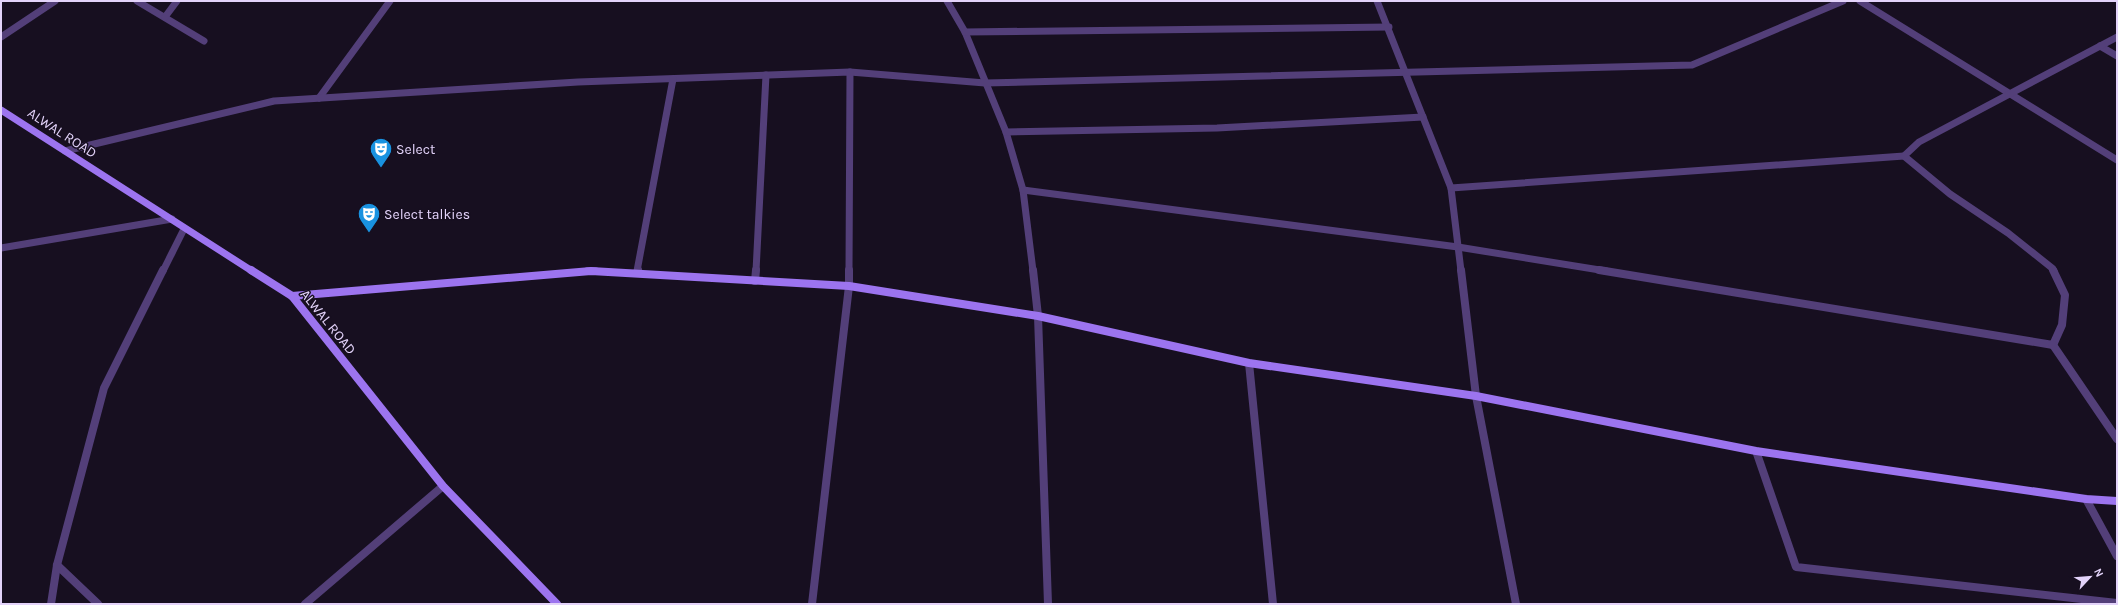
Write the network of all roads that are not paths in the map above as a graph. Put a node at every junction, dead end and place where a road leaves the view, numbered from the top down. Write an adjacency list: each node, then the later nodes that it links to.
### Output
1 (55, 1): 12 (street)
2 (137, 1): 9 (street)
3 (177, 1): 9 (street)
4 (390, 1): 23 (street)
5 (947, 1): 11 (street)
6 (1377, 1): 10 (street)
7 (1843, 1): 18 (street)
8 (1860, 1): 22 (street)
9 (165, 17): 14 (street)
10 (1389, 27): 11 (street); 18 (street)
11 (965, 32): 21 (street)
12 (1, 37)
13 (2117, 37): 15 (street)
14 (204, 41)
15 (2100, 46): 16 (street); 22 (street)
16 (2117, 56)
17 (850, 72): 19 (street); 21 (street); 38 (street)
18 (1406, 73): 21 (street); 25 (street)
19 (766, 76): 20 (street); 37 (street)
20 (673, 78): 23 (street); 36 (street)
21 (985, 83): 26 (street)
22 (2010, 94): 28 (street); 29 (street)
23 (319, 98): 27 (street)
24 (1, 110): 27 (street, ALWAL ROAD)
25 (1423, 117): 26 (street); 30 (street)
26 (1006, 132): 31 (street)
27 (65, 151): 32 (street, ALWAL ROAD)
28 (1904, 156): 30 (street); 41 (street)
29 (2117, 160)
30 (1451, 188): 34 (street)
31 (1023, 190): 34 (street); 40 (street)
32 (172, 219): 33 (street, ALWAL ROAD); 35 (street)
33 (184, 229): 39 (street, ALWAL ROAD); 50 (street)
34 (1458, 247): 41 (street); 43 (street)
35 (1, 248)
36 (637, 273): 37 (street); 39 (street)
37 (755, 281): 38 (street)
38 (849, 286): 40 (street); 56 (street)
39 (292, 296): 46 (street, ALWAL ROAD)
40 (1038, 316): 42 (street); 57 (street)
41 (2052, 345): 44 (street)
42 (1249, 363): 43 (street); 58 (street)
43 (1476, 396): 45 (street); 59 (street)
44 (2117, 440)
45 (1756, 452): 47 (street); 51 (street)
46 (443, 486): 54 (street); 55 (street, ALWAL ROAD)
47 (2086, 499): 48 (street); 49 (street)
48 (2117, 501)
49 (2117, 556)
50 (57, 565): 52 (street); 53 (street)
51 (2117, 603)
52 (51, 604)
53 (98, 604)
54 (305, 604)
55 (557, 604)
56 (812, 604)
57 (1048, 604)
58 (1274, 604)
59 (1516, 604)

